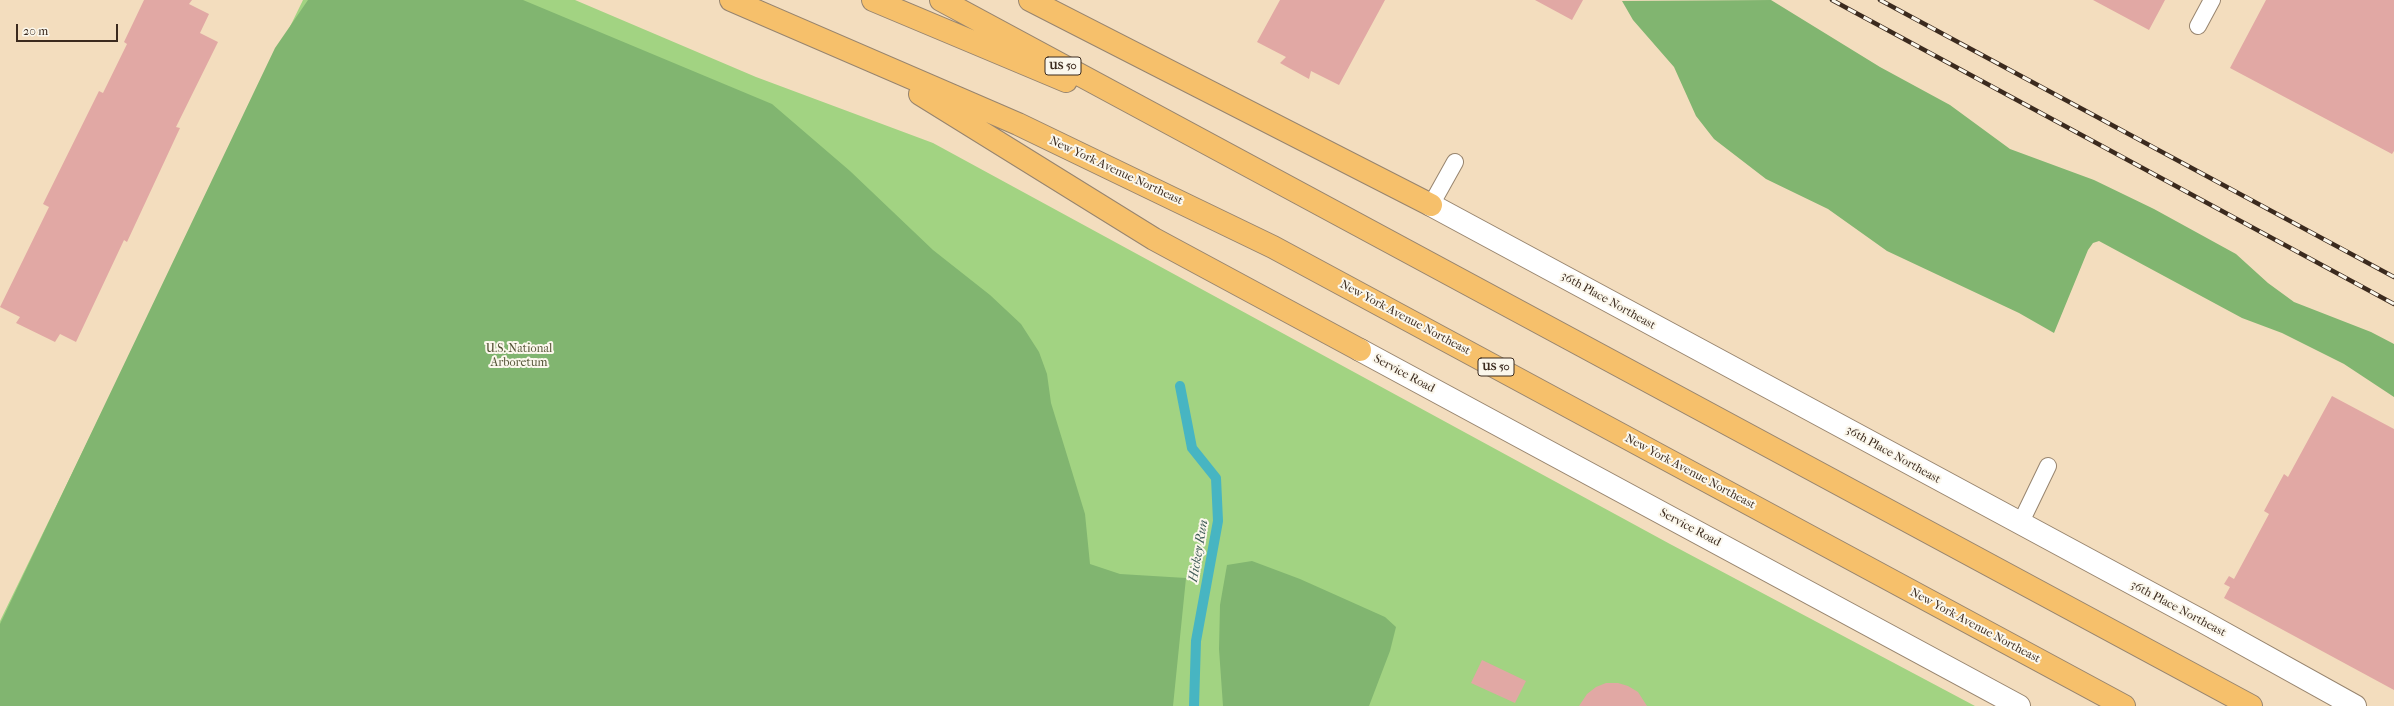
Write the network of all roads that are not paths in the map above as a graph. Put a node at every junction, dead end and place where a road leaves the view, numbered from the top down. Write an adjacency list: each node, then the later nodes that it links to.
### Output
1 (731, 0): 7 (highway, New York Avenue Northeast / US 50)
2 (873, 0): 8 (highway)
3 (941, 0): 8 (highway, US 50)
4 (1030, 0): 10 (highway)
5 (2212, 0): 6 (lane)
6 (2198, 26)
7 (855, 52): 11 (highway); 15 (highway, New York Avenue Northeast / US 50)
8 (1185, 131): 16 (highway, US 50)
9 (1455, 162): 10 (lane)
10 (1431, 205): 13 (street, 36th Place Northeast)
11 (1360, 350): 14 (street, Service Road)
12 (2048, 466): 13 (lane)
13 (2020, 524): 17 (street, 36th Place Northeast)
14 (2019, 706)
15 (2124, 706)
16 (2251, 706)
17 (2354, 706)

